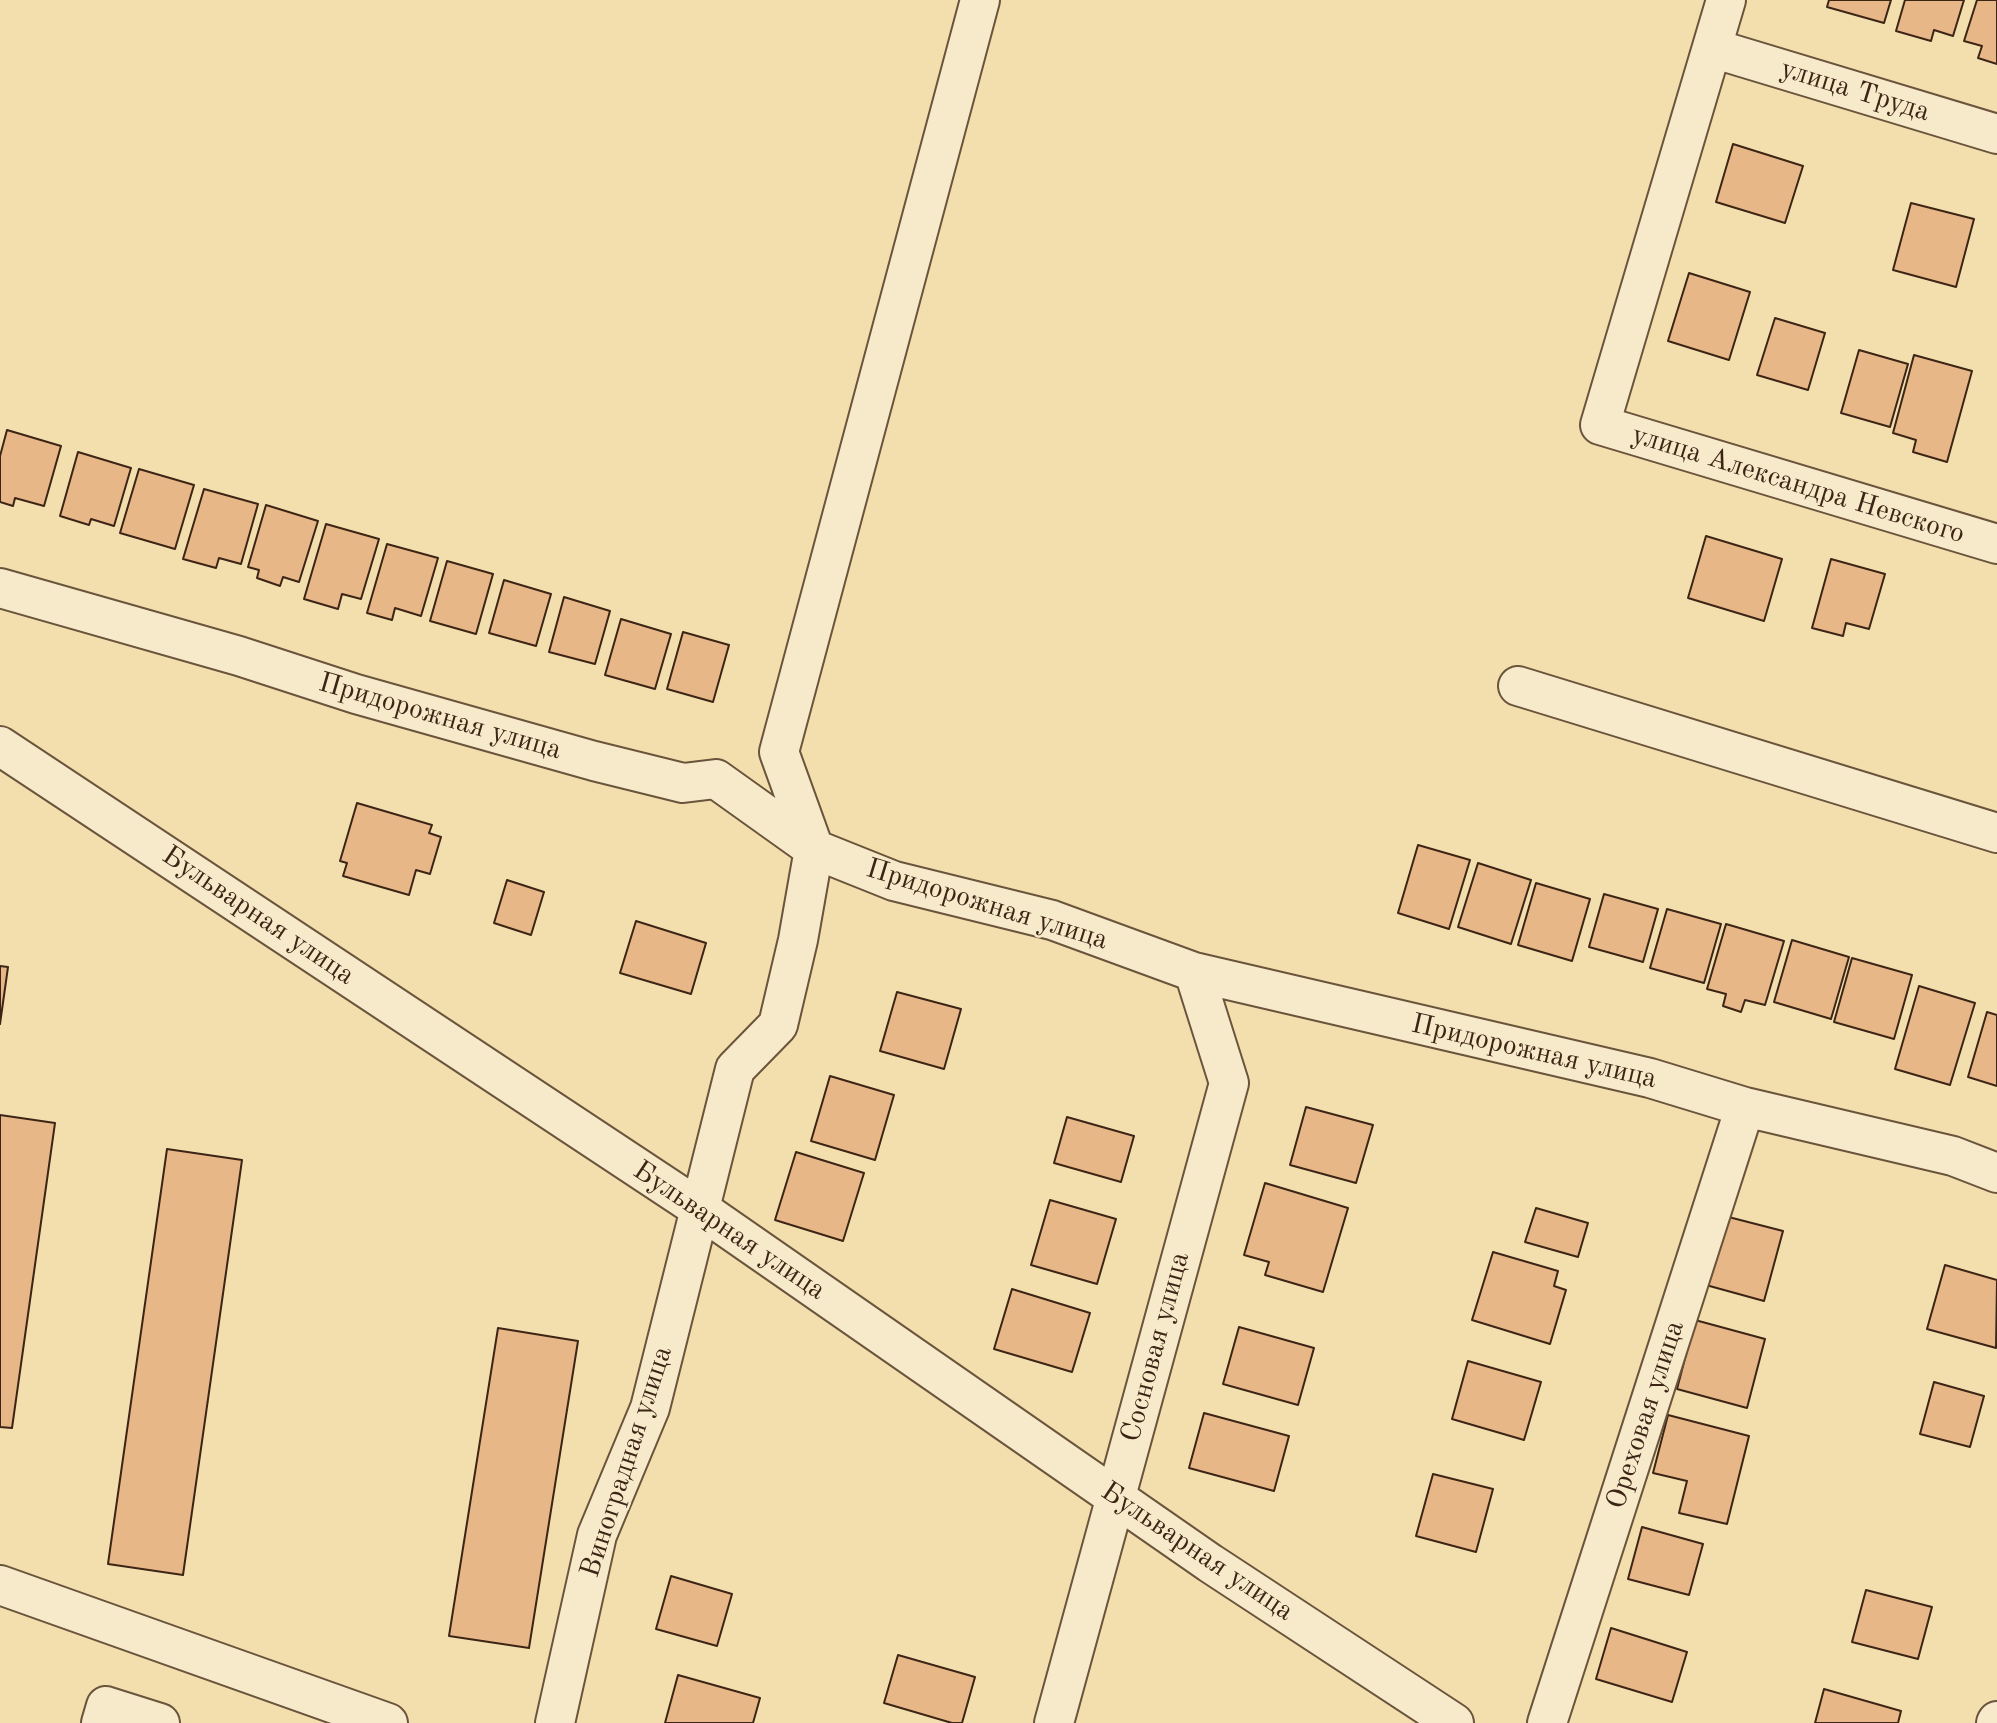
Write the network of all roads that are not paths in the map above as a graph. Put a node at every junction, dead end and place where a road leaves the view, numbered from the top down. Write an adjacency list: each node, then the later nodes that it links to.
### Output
1 (980, 0): 10 (street)
2 (1726, 0): 3 (street)
3 (1712, 48): 4 (street, улица Труда); 5 (street, улица Александра Невского)
4 (1997, 134)
5 (1997, 544)
6 (0, 587): 10 (street, Придорожная улица)
7 (1518, 686): 9 (street)
8 (0, 746): 14 (street, Бульварная улица)
9 (1997, 833)
10 (814, 849): 11 (street, Придорожная улица); 14 (street, Виноградная улица)
11 (1194, 972): 12 (street, Придорожная улица); 15 (street, Сосновая улица)
12 (1745, 1107): 13 (street, Придорожная улица); 23 (street, Ореховая улица)
13 (1997, 1173)
14 (700, 1209): 15 (street, Бульварная улица); 20 (street, Виноградная улица)
15 (1115, 1497): 21 (street, Сосновая улица); 22 (street, Бульварная улица)
16 (0, 1585): 17 (street)
17 (369, 1720)
18 (101, 1723): 19 (street)
19 (160, 1723)
20 (555, 1723)
21 (1054, 1723)
22 (1454, 1723)
23 (1547, 1723)

